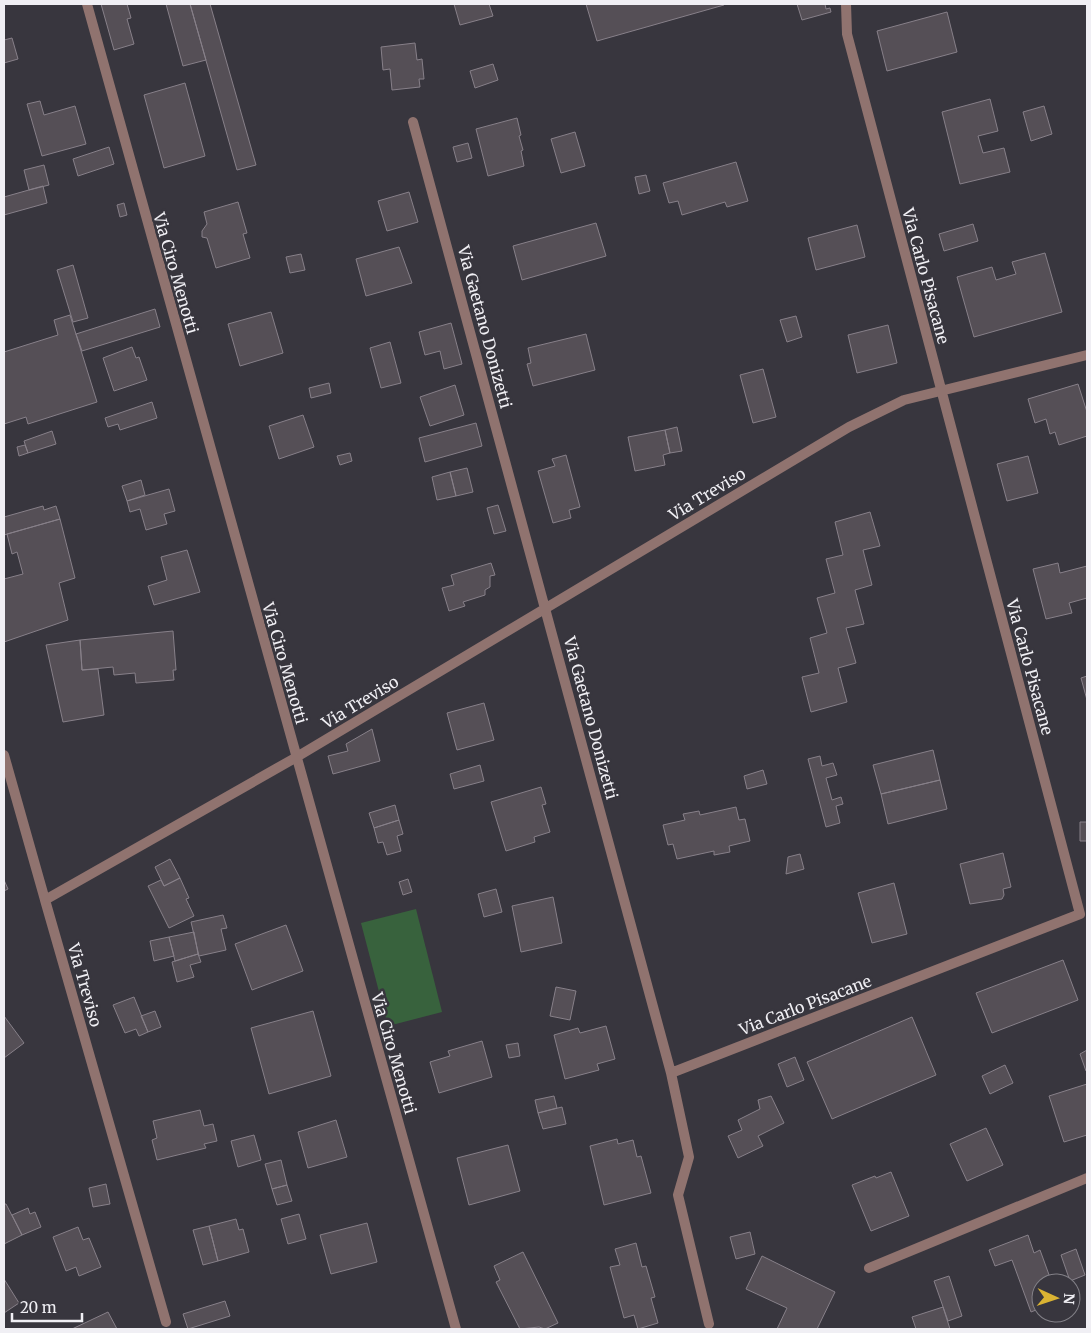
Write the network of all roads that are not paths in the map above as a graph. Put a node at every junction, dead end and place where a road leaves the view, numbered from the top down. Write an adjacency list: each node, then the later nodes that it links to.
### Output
1 (87, 4): 8 (street, Via Ciro Menotti)
2 (846, 4): 5 (street, Via Carlo Pisacane)
3 (413, 122): 6 (street, Via Gaetano Donizetti)
4 (1087, 355): 5 (street, Via Treviso)
5 (940, 391): 6 (street, Via Treviso); 10 (street, Via Carlo Pisacane)
6 (546, 608): 8 (street, Via Treviso); 10 (street, Via Gaetano Donizetti)
7 (4, 756): 9 (street)
8 (295, 758): 9 (street, Via Treviso); 15 (street, Via Ciro Menotti)
9 (45, 900): 13 (street, Via Treviso)
10 (672, 1073): 14 (street, Via Gaetano Donizetti)
11 (1087, 1178): 12 (street)
12 (870, 1268)
13 (166, 1322)
14 (709, 1324)
15 (456, 1329)

